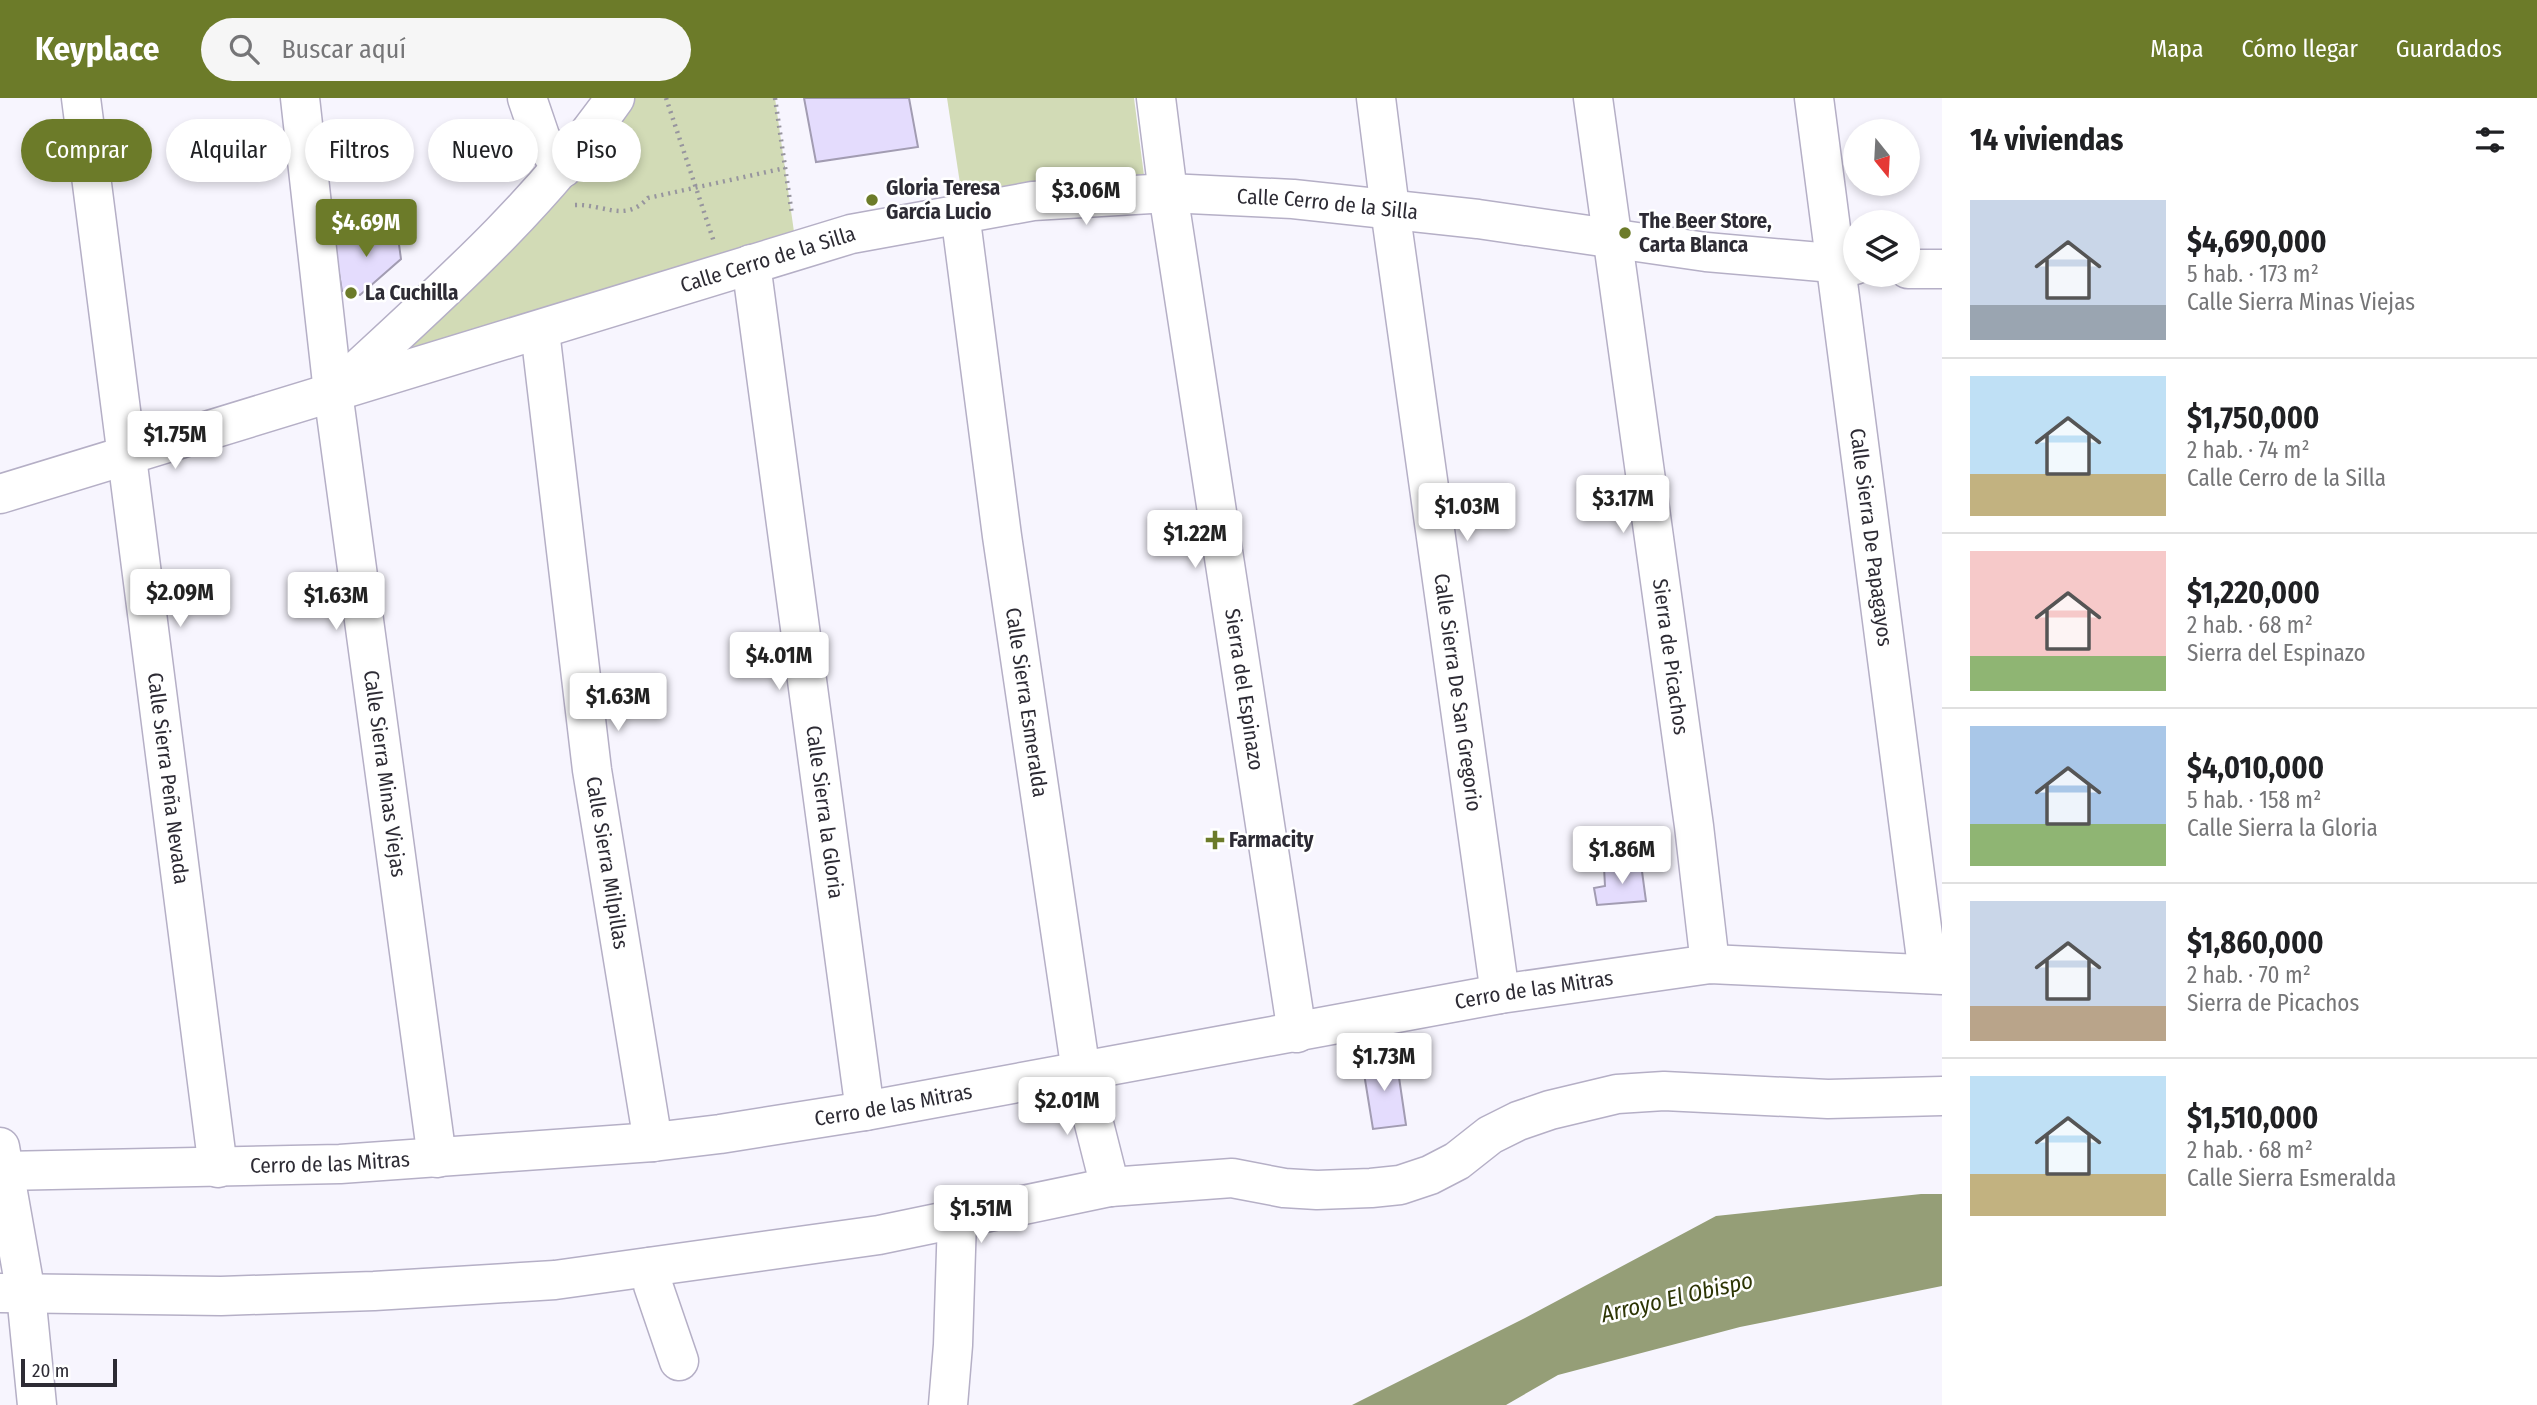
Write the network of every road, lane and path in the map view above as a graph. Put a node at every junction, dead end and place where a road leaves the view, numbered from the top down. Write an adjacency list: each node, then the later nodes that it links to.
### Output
1 (81, 98): 30 (street, Calle Sierra Peña Nevada)
2 (300, 98): 29 (street, Calle Sierra Minas Viejas)
3 (527, 98): 12 (street)
4 (615, 98): 11 (street)
5 (666, 98): 15 (path)
6 (775, 98): 13 (path)
7 (1156, 98): 16 (street, Sierra del Espinazo)
8 (1376, 98): 18 (street, Calle Sierra De San Gregorio)
9 (1593, 98): 21 (street, Sierra de Picachos)
10 (1814, 98): 22 (street, Calle Sierra De Papagayos)
11 (599, 119)
12 (552, 153)
13 (785, 168): 15 (path); 20 (path)
14 (552, 179): 29 (street)
15 (696, 188): 17 (path); 23 (path)
16 (1167, 193): 18 (street, Calle Cerro de la Silla); 19 (street, Calle Cerro de la Silla); 35 (street, Sierra del Espinazo)
17 (573, 205)
18 (1390, 209): 21 (street, Calle Cerro de la Silla); 34 (street, Calle Sierra De San Gregorio)
19 (960, 213): 23 (street, Calle Cerro de la Silla); 36 (street, Calle Sierra Esmeralda)
20 (792, 218)
21 (1612, 240): 24 (street, Calle Cerro de la Silla); 32 (street, Sierra de Picachos)
22 (1843, 248)
23 (734, 258): 28 (street, Calle Cerro de la Silla); 38 (street, Calle Sierra la Gloria)
24 (1843, 264)
25 (1920, 269): 26 (street)
26 (1942, 269)
27 (1849, 287): 33 (street, Calle Sierra De Papagayos)
28 (540, 331): 29 (street, Calle Cerro de la Silla); 39 (street, Calle Sierra Milpillas)
29 (333, 392): 30 (street, Calle Cerro de la Silla); 40 (street, Calle Sierra Minas Viejas)
30 (128, 455): 31 (street, Calle Cerro de la Silla); 42 (street, Calle Sierra Peña Nevada)
31 (0, 494)
32 (1710, 964): 33 (street, Cerro de las Mitras); 34 (street, Cerro de las Mitras)
33 (1935, 974)
34 (1500, 995): 35 (street, Cerro de las Mitras)
35 (1297, 1033): 36 (street, Cerro de las Mitras)
36 (1081, 1072): 38 (street, Cerro de las Mitras); 43 (street, Calle Sierra Esmeralda)
37 (1942, 1096): 43 (street)
38 (865, 1111): 39 (street, Cerro de las Mitras)
39 (653, 1142): 40 (street, Cerro de las Mitras)
40 (437, 1158): 42 (street, Cerro de las Mitras)
41 (1, 1159): 42 (street, Cerro de las Mitras); 46 (street)
42 (218, 1168)
43 (1110, 1188): 44 (street)
44 (957, 1219): 45 (street); 49 (street)
45 (650, 1267): 46 (street); 47 (street)
46 (13, 1293): 48 (street)
47 (679, 1362)
48 (37, 1405)
49 (948, 1405)

